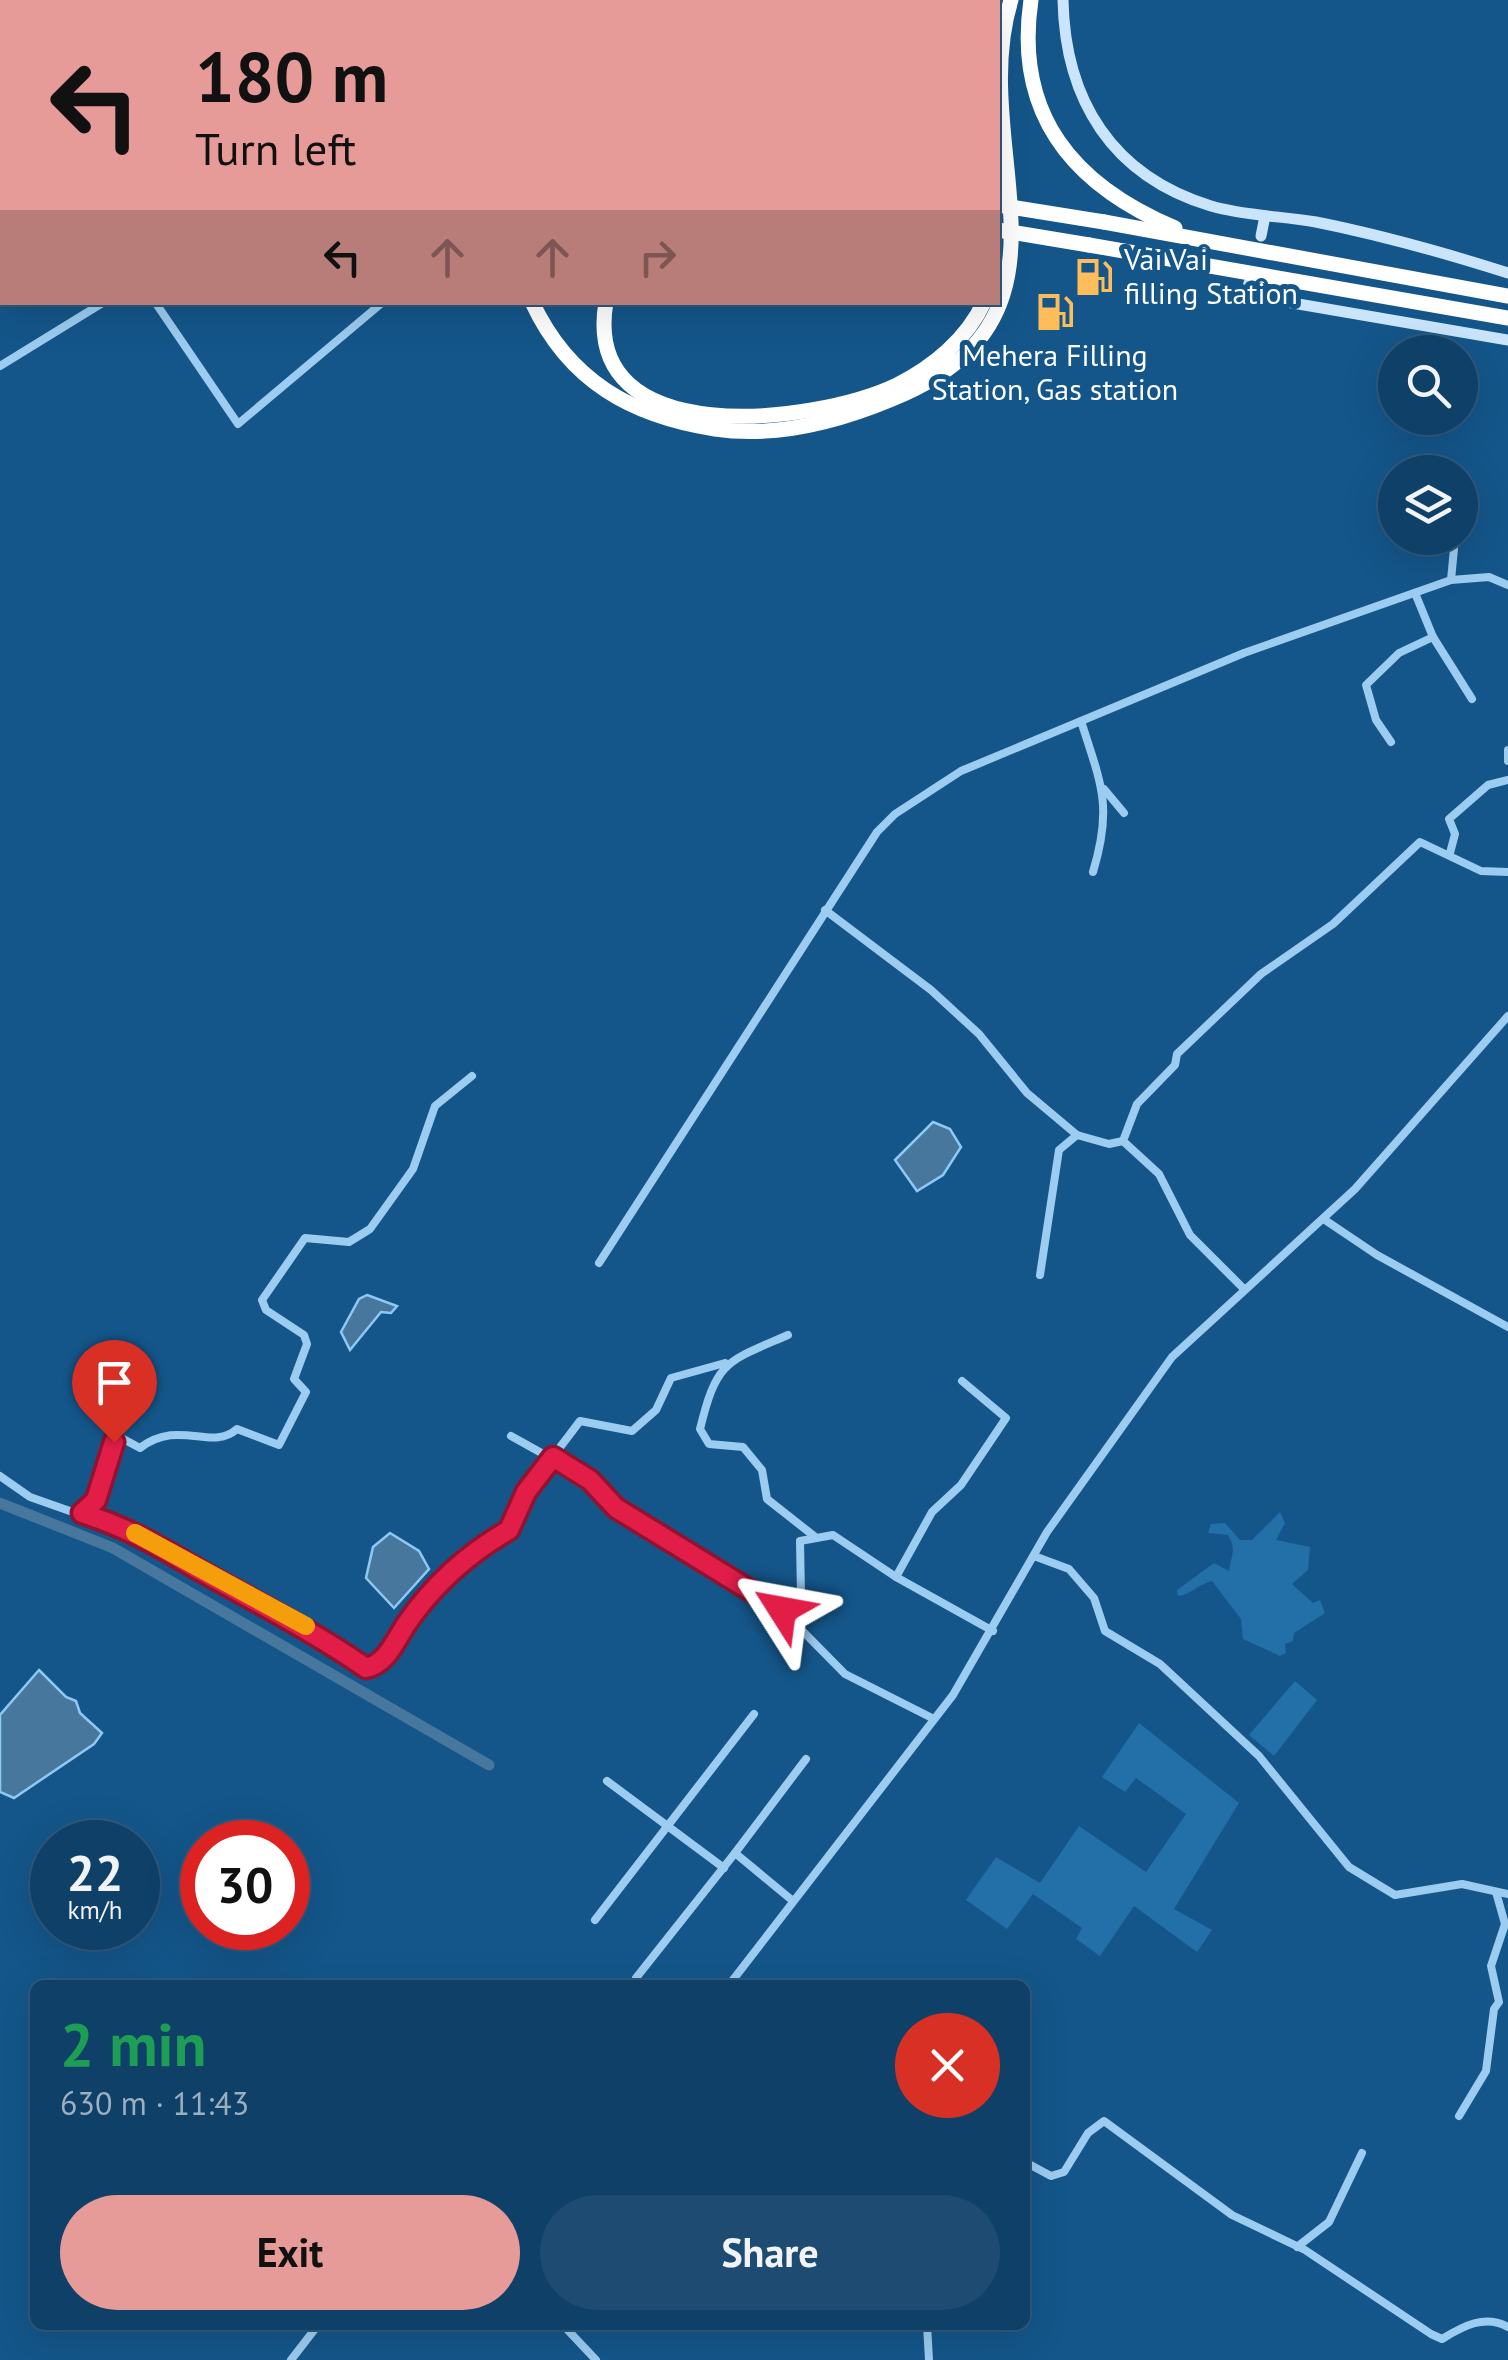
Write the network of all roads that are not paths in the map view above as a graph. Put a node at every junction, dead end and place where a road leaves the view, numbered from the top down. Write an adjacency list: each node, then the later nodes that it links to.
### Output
1 (1011, 0): 4 (highway)
2 (1031, 0): 10 (highway)
3 (1063, 0): 7 (main road)
4 (1000, 54)
5 (1000, 54): 14 (highway)
6 (1000, 205): 10 (highway, bridge)
7 (1266, 216): 9 (main road); 11 (main road)
8 (1000, 231): 22 (highway, bridge)
9 (1261, 236)
10 (1198, 238): 13 (highway)
11 (1508, 273)
12 (1248, 283): 23 (main road)
13 (1508, 296)
14 (1000, 303)
15 (99, 305): 24 (street)
16 (157, 305): 17 (street)
17 (380, 305)
18 (534, 305): 21 (highway)
19 (606, 305): 20 (highway)
20 (982, 305)
21 (999, 305)
22 (1508, 318)
23 (1508, 340)
24 (0, 366)
25 (1453, 555): 26 (street)
26 (1452, 580): 27 (street); 28 (street)
27 (1507, 583)
28 (1415, 594): 29 (street); 31 (street)
29 (1433, 637): 30 (street); 32 (street)
30 (1472, 699)
31 (1081, 721): 36 (street); 41 (street)
32 (1392, 742)
33 (1508, 750): 34 (street)
34 (1508, 761)
35 (1508, 780): 38 (street)
36 (1101, 786): 37 (street); 39 (street)
37 (1124, 812)
38 (1450, 852): 40 (street); 45 (street)
39 (1093, 872)
40 (1508, 872)
41 (824, 910): 44 (street); 47 (street)
42 (1508, 1016): 46 (street)
43 (472, 1076): 57 (street)
44 (1077, 1134): 45 (street); 48 (street)
45 (1123, 1141): 49 (street)
46 (1325, 1220): 49 (street); 50 (street)
47 (599, 1263)
48 (1040, 1274)
49 (1243, 1288): 59 (street)
50 (1508, 1328)
51 (788, 1335): 52 (street)
52 (725, 1362): 55 (street); 58 (street)
53 (962, 1380): 60 (street)
54 (511, 1436): 55 (street)
55 (553, 1457): 57 (street); 61 (street)
56 (0, 1476): 57 (street)
57 (82, 1513)
58 (814, 1536): 60 (street); 61 (street)
59 (1034, 1556): 62 (street); 70 (street)
60 (896, 1577): 62 (street)
61 (782, 1610): 64 (street)
62 (993, 1630): 64 (street)
63 (754, 1714): 67 (street)
64 (932, 1718): 72 (street)
65 (806, 1759): 68 (street)
66 (607, 1781): 67 (street)
67 (667, 1826): 69 (street); 73 (street)
68 (735, 1853): 69 (street); 72 (street)
69 (724, 1868): 74 (street)
70 (1496, 1892): 71 (street); 76 (street)
71 (1508, 1894)
72 (794, 1901): 75 (street)
73 (596, 1920)
74 (636, 1978)
75 (733, 1980)
76 (1459, 2116)
77 (1362, 2153): 79 (street)
78 (1030, 2165): 79 (street)
79 (1297, 2247): 80 (street)
80 (1508, 2327)
81 (314, 2330): 84 (street)
82 (567, 2330): 86 (street)
83 (926, 2330): 87 (street)
84 (294, 2356): 85 (street)
85 (305, 2360)
86 (596, 2360)
87 (929, 2360)

